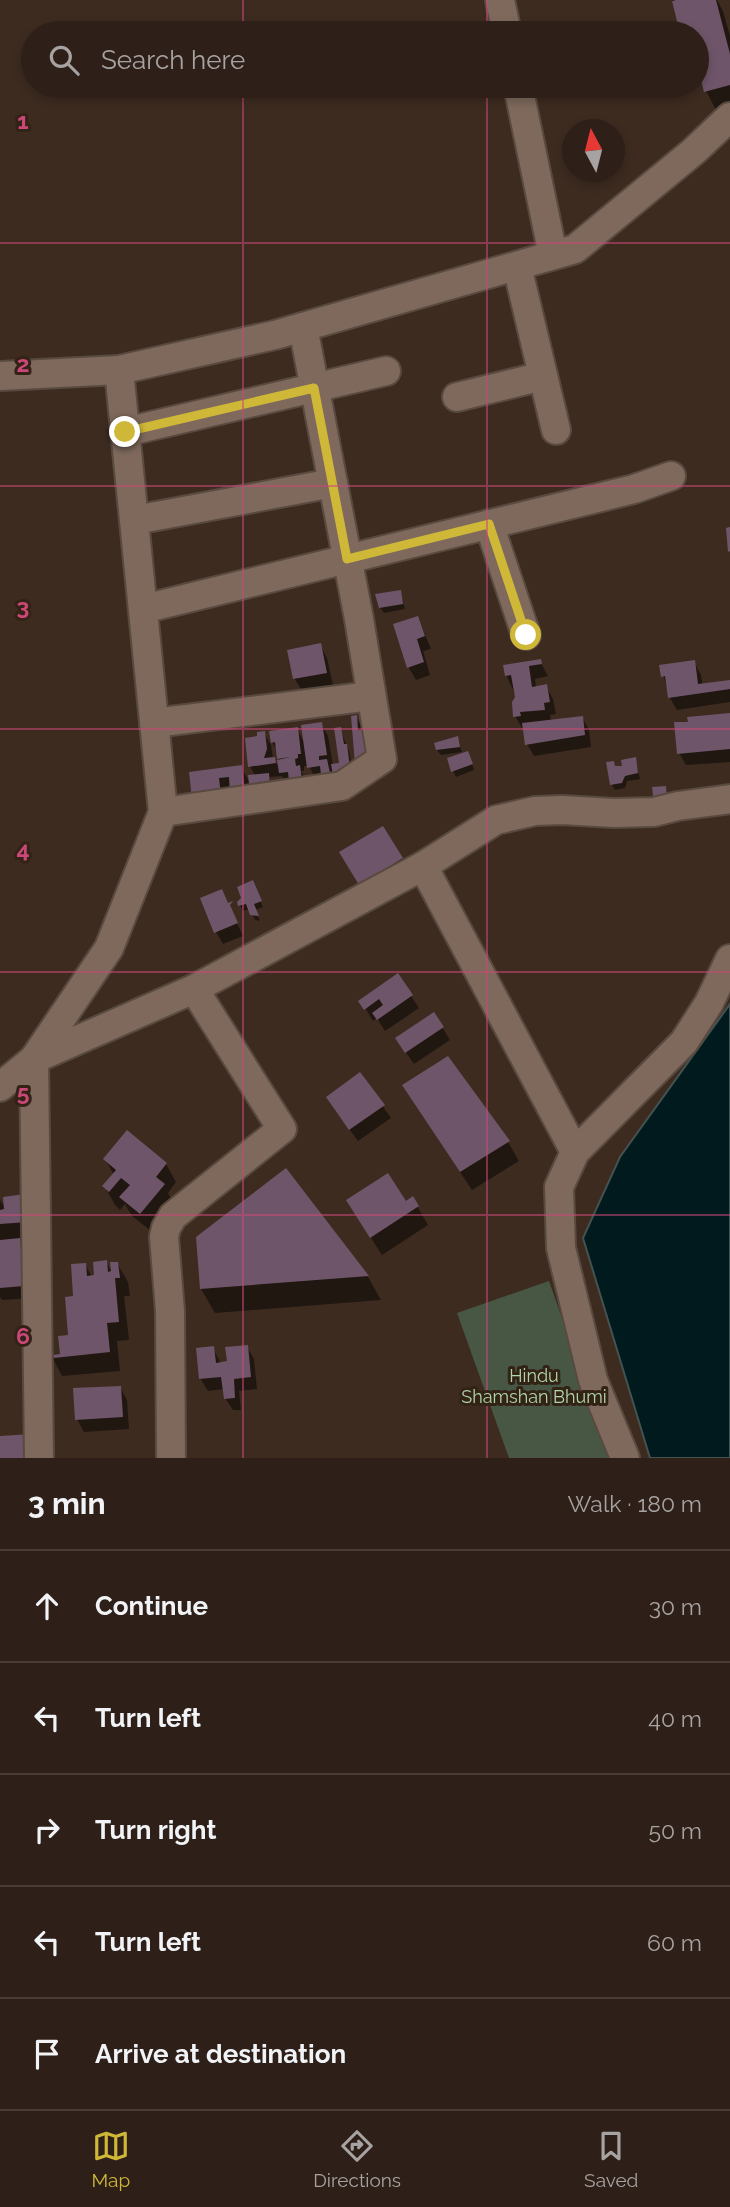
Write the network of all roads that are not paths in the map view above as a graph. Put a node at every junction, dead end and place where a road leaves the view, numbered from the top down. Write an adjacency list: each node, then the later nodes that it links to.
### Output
1 (500, 0): 2 (street)
2 (504, 21)
3 (521, 98): 5 (street)
4 (730, 117): 5 (street)
5 (554, 255): 6 (street)
6 (517, 266): 7 (street); 11 (street)
7 (303, 327): 8 (street); 12 (street)
8 (119, 370): 10 (street); 15 (street)
9 (386, 371): 12 (street)
10 (0, 376)
11 (543, 376): 13 (street); 14 (street)
12 (314, 388): 15 (street); 17 (street)
13 (457, 397)
14 (555, 430)
15 (125, 432): 18 (street)
16 (671, 477): 19 (street)
17 (333, 482): 18 (street); 20 (street)
18 (135, 520): 21 (street)
19 (489, 524): 20 (street); 22 (street)
20 (347, 559): 21 (street); 23 (street)
21 (143, 609): 24 (street)
22 (526, 635)
23 (371, 696): 24 (street); 26 (street)
24 (155, 723): 26 (street)
25 (730, 799): 27 (street)
26 (163, 812): 30 (street)
27 (423, 866): 29 (street); 32 (street)
28 (730, 959): 32 (street)
29 (194, 989): 30 (street); 34 (street)
30 (34, 1059): 31 (street); 33 (street)
31 (0, 1087)
32 (575, 1152): 35 (street)
33 (39, 1458)
34 (171, 1458)
35 (625, 1458)

